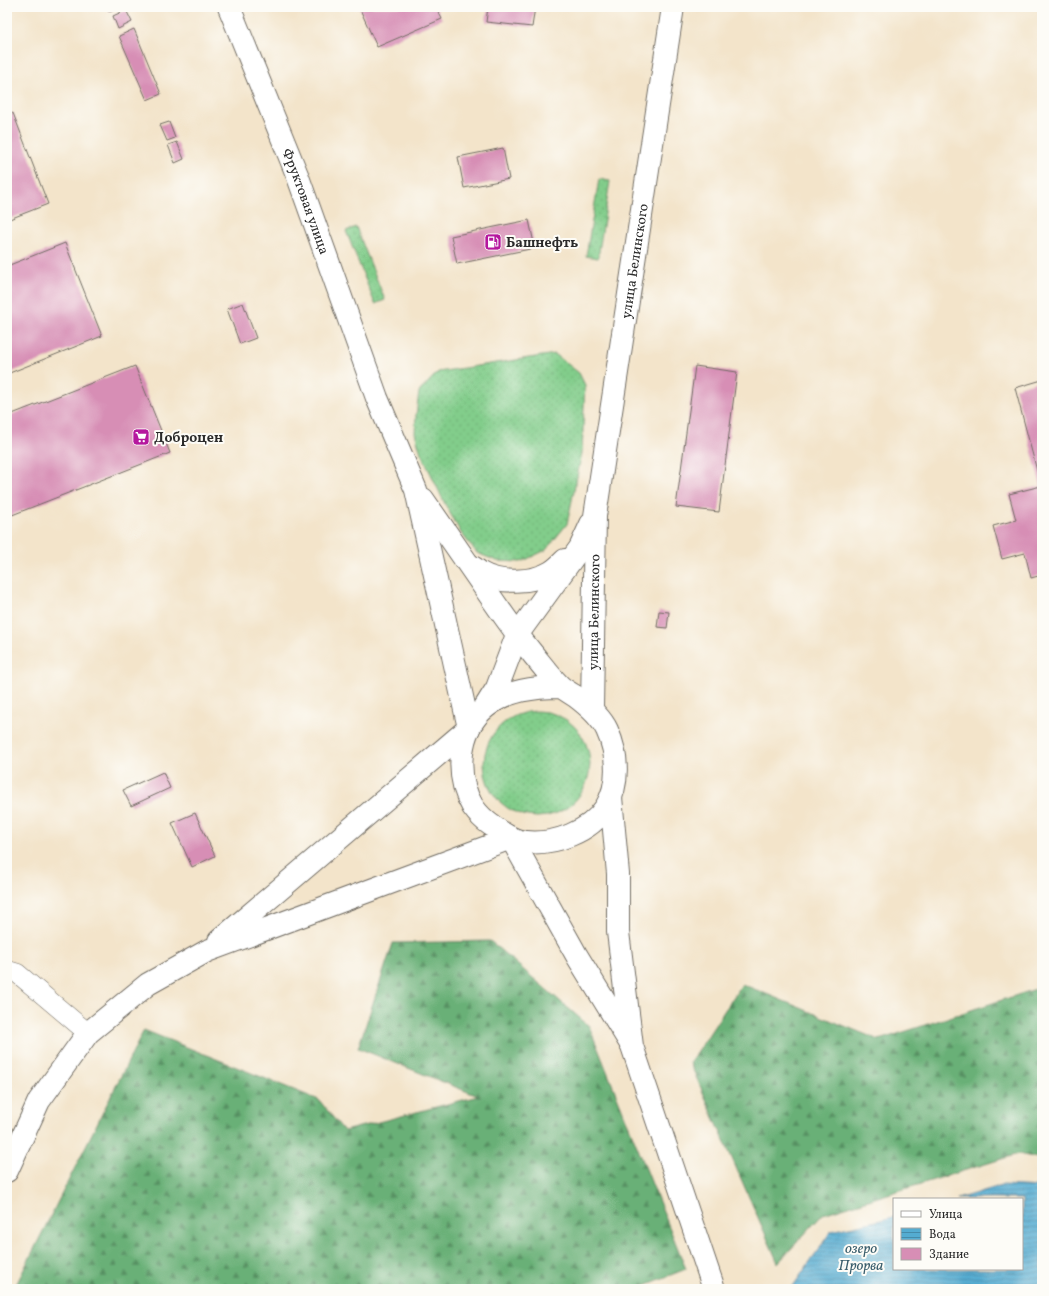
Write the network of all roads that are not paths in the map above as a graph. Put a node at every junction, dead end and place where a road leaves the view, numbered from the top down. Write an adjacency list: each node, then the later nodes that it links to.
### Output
1 (229, 7): 3 (main road, Фруктовая улица)
2 (672, 7): 4 (main road, улица Белинского)
3 (416, 490): 6 (main road); 11 (main road)
4 (595, 516): 5 (main road, улица Белинского); 10 (main road, улица Белинского)
5 (580, 548): 6 (main road); 7 (main road, улица Белинского)
6 (467, 562): 7 (main road)
7 (517, 635): 8 (main road); 9 (main road, улица Белинского)
8 (561, 687): 9 (main road); 10 (main road)
9 (485, 707): 11 (main road, улица Белинского)
10 (592, 709): 12 (main road)
11 (469, 728): 13 (main road); 14 (main road)
12 (611, 797): 13 (main road); 17 (main road)
13 (511, 838): 14 (main road); 17 (main road)
14 (207, 951): 16 (main road)
15 (7, 970): 16 (street)
16 (88, 1033): 18 (main road)
17 (632, 1046): 19 (main road)
18 (7, 1171)
19 (714, 1289)

